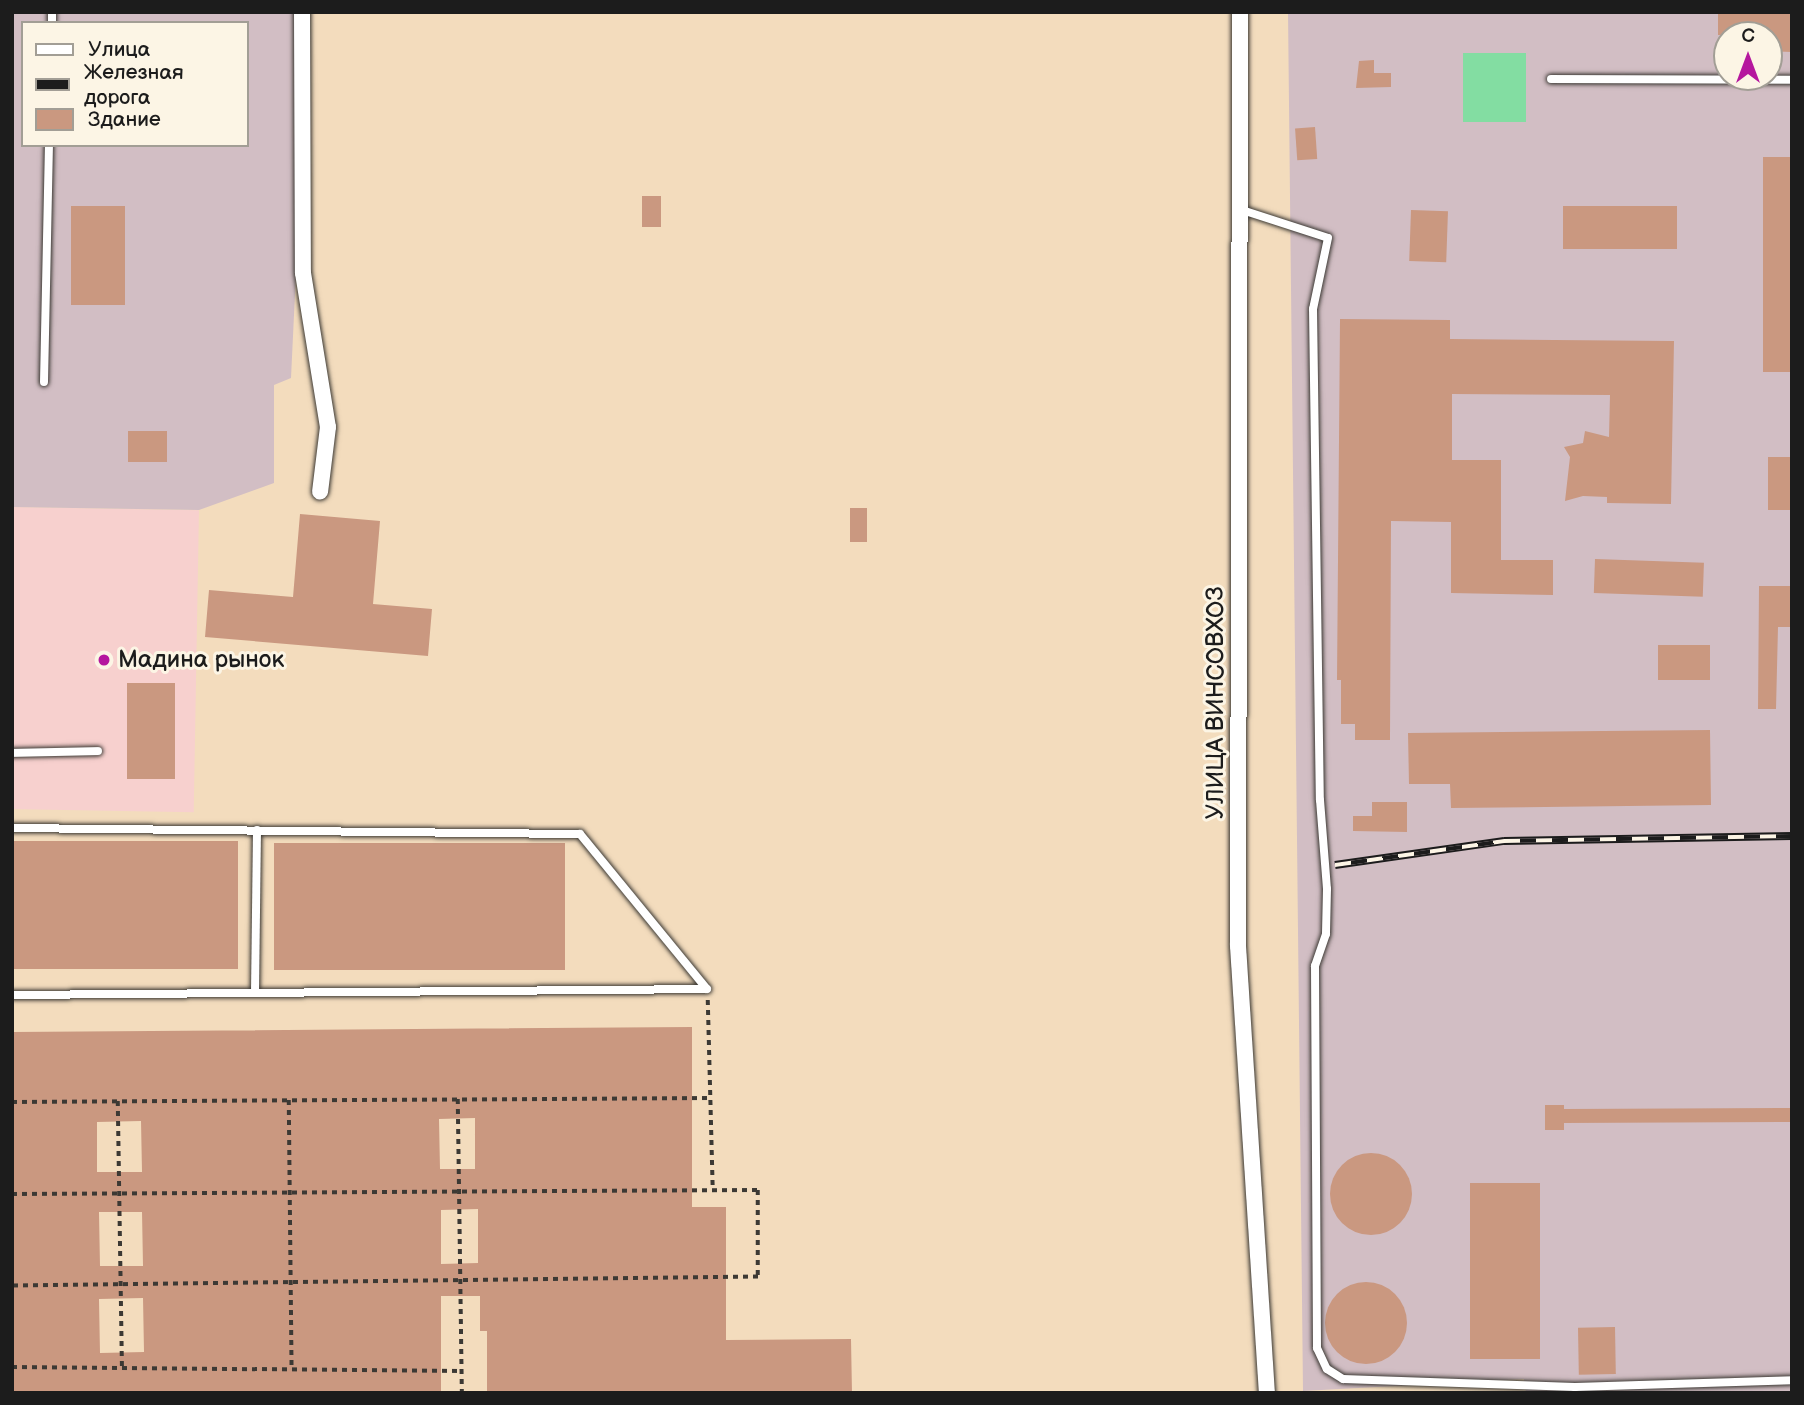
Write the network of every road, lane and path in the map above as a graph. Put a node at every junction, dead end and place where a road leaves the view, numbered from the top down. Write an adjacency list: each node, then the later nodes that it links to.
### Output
1 (302, 12): 8 (street)
2 (1240, 12): 6 (street, УЛИЦА ВИНСОВХОЗ)
3 (1551, 79): 4 (lane)
4 (1792, 80)
5 (49, 147): 7 (lane)
6 (1242, 210): 35 (lane); 37 (street, УЛИЦА ВИНСОВХОЗ)
7 (44, 382)
8 (320, 492)
9 (98, 751): 10 (lane)
10 (12, 753)
11 (12, 828): 12 (lane)
12 (257, 830): 13 (lane); 14 (lane)
13 (708, 989): 14 (lane); 16 (path)
14 (255, 993): 15 (lane)
15 (12, 995)
16 (711, 1098): 18 (path); 21 (path)
17 (289, 1100): 18 (path); 19 (path); 23 (path)
18 (458, 1100): 22 (path)
19 (118, 1101): 20 (path); 25 (path)
20 (12, 1102)
21 (713, 1190): 22 (path); 26 (path)
22 (459, 1191): 23 (path); 26 (path)
23 (290, 1193): 25 (path); 27 (path)
24 (12, 1194): 25 (path)
25 (119, 1194): 28 (path)
26 (461, 1281): 27 (path); 33 (path)
27 (291, 1283): 28 (path); 32 (path)
28 (121, 1284): 29 (path); 31 (path)
29 (12, 1286)
30 (12, 1367): 31 (path)
31 (122, 1368): 32 (path)
32 (292, 1369): 33 (path)
33 (462, 1371): 36 (path)
34 (1792, 1380): 35 (lane)
35 (1711, 1383): 38 (lane)
36 (462, 1393)
37 (1267, 1393)
38 (1711, 1393)

